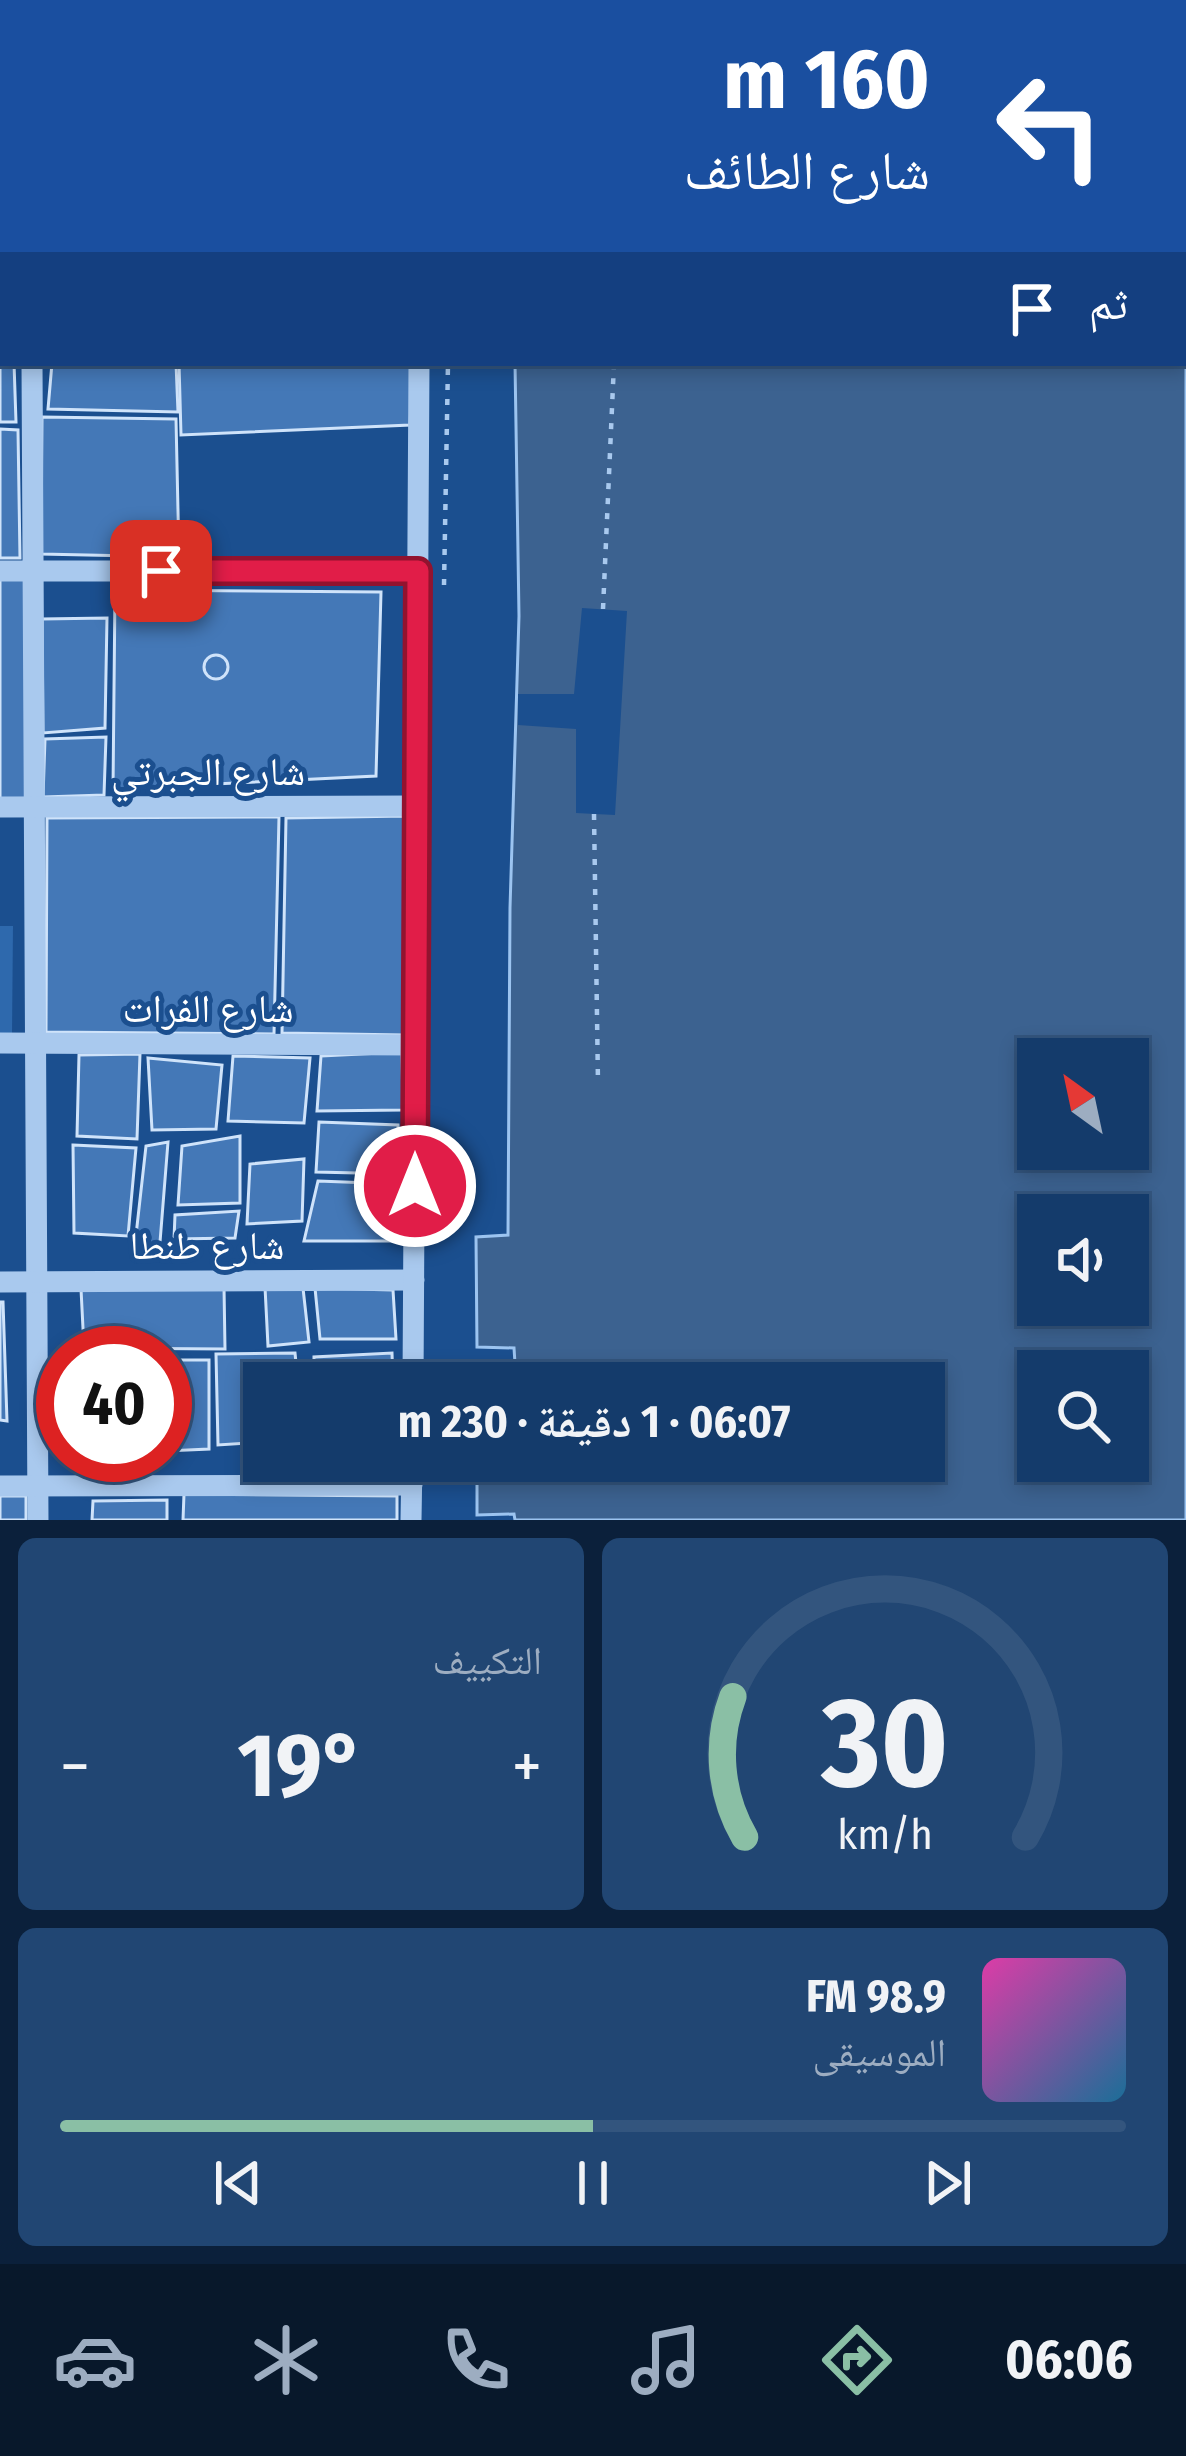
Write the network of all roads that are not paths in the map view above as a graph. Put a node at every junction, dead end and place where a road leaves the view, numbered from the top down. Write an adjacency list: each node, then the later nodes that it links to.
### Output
1 (32, 366): 4 (street)
2 (419, 366): 5 (street)
3 (0, 571): 4 (street)
4 (33, 571): 5 (street); 8 (street)
5 (418, 571): 6 (street)
6 (416, 806): 8 (street, شارع الجبرتي); 11 (street)
7 (0, 807): 8 (street, شارع الجبرتي)
8 (34, 807): 10 (street)
9 (0, 1043): 10 (street, شارع الفرات)
10 (36, 1043): 11 (street, شارع الفرات); 14 (street)
11 (415, 1045): 12 (street)
12 (414, 1280): 14 (street, شارع طنطا); 15 (street)
13 (0, 1282): 14 (street, شارع طنطا)
14 (37, 1282): 18 (street)
15 (413, 1362)
16 (412, 1485): 18 (street); 20 (street)
17 (0, 1486): 18 (street)
18 (38, 1486): 19 (street)
19 (38, 1520)
20 (411, 1520)

